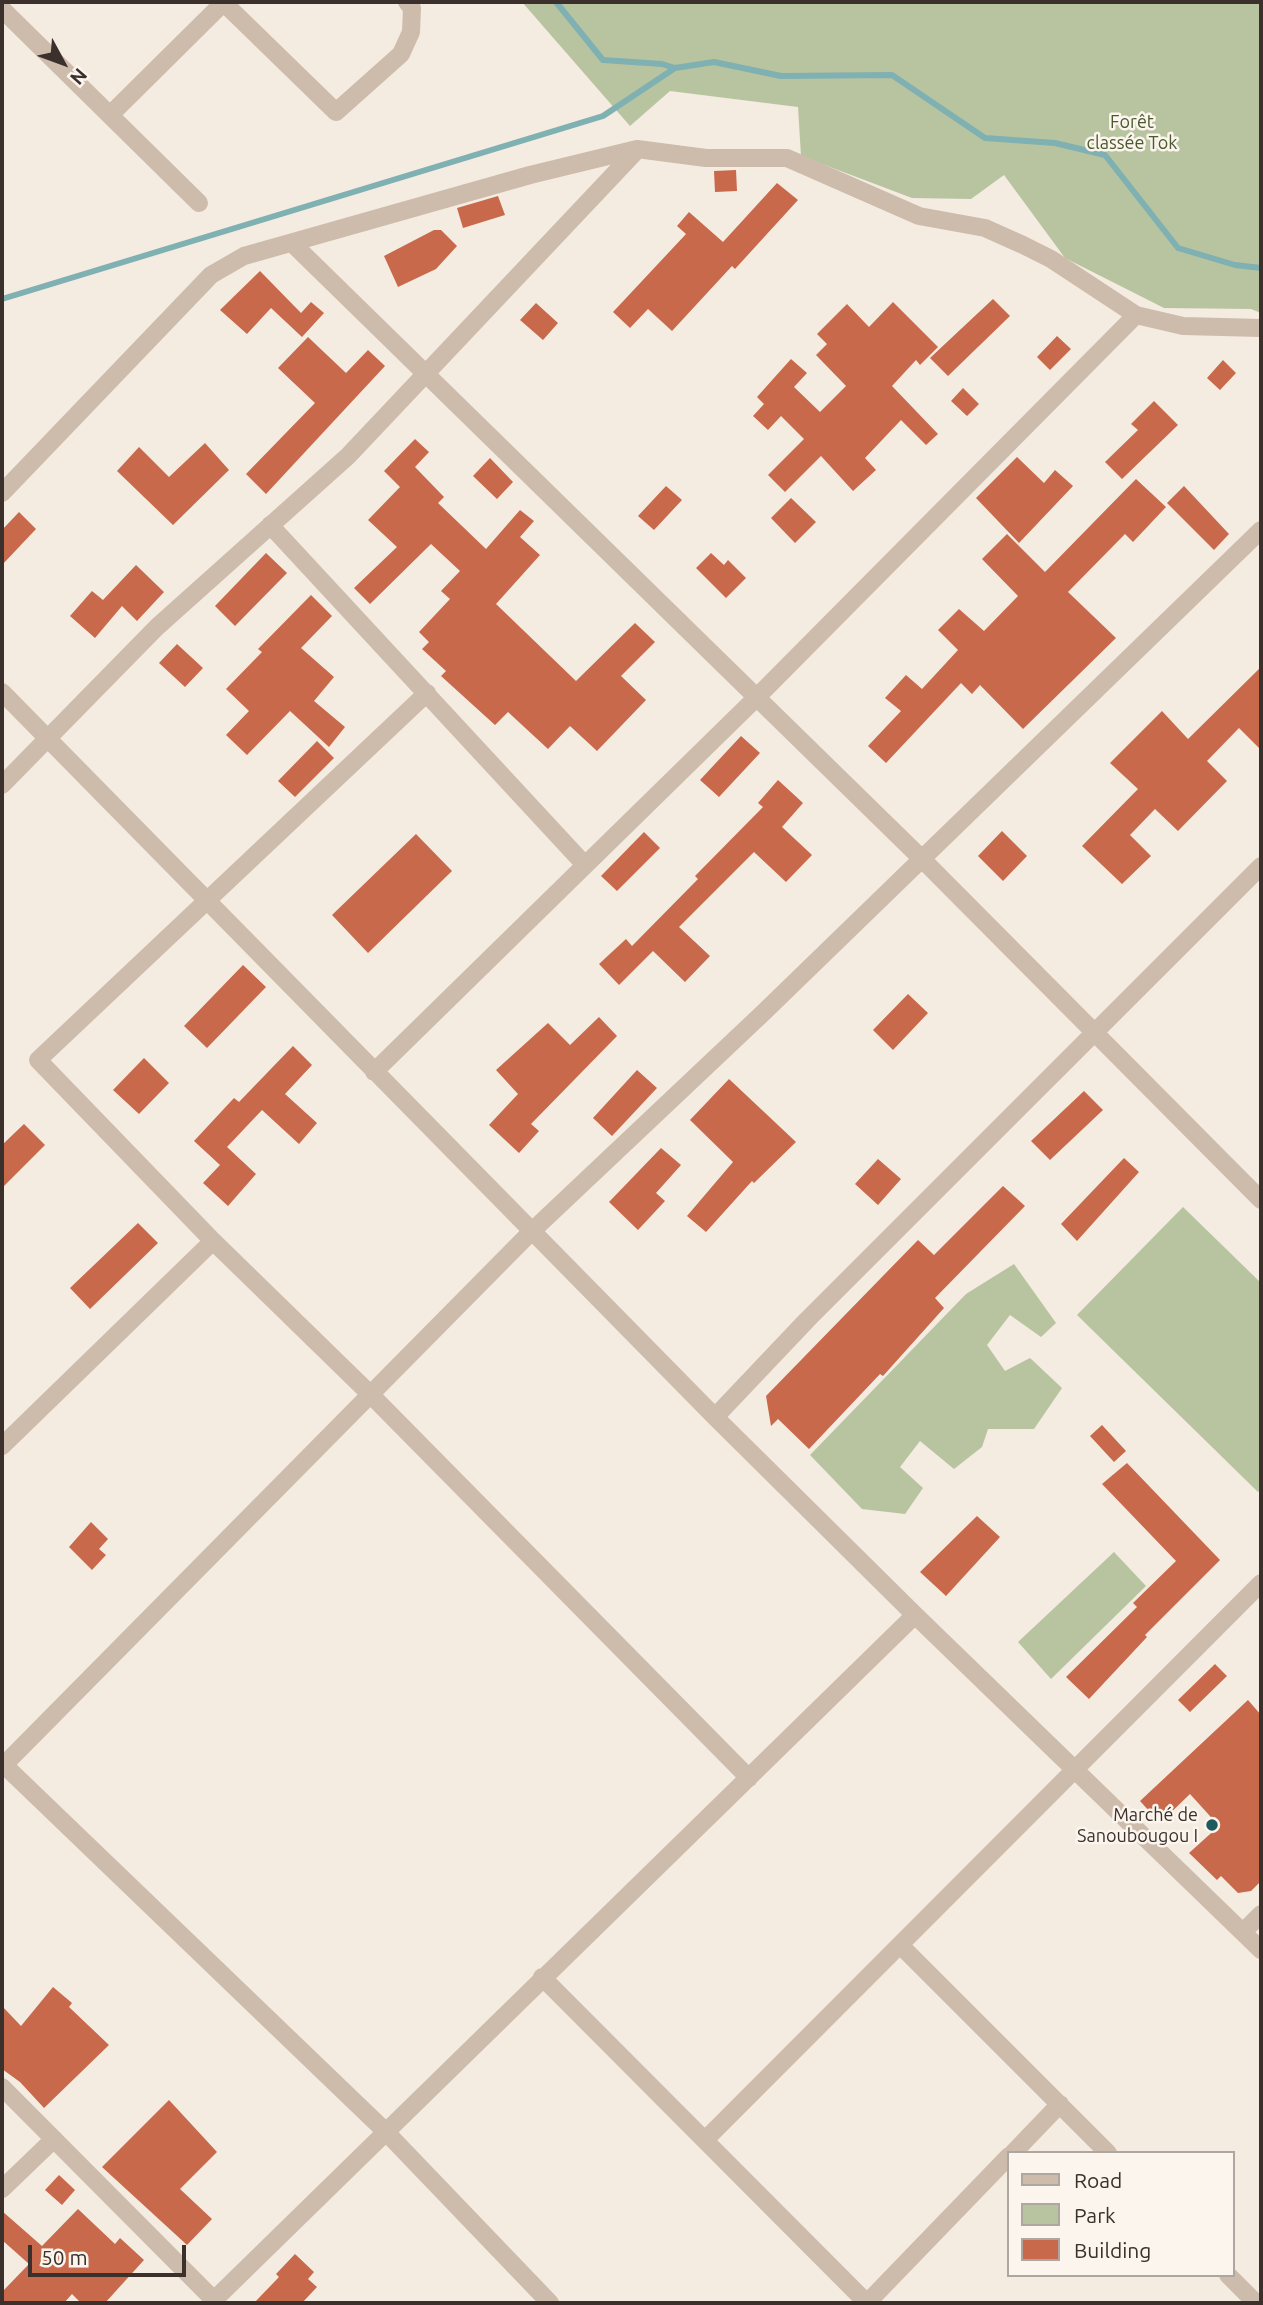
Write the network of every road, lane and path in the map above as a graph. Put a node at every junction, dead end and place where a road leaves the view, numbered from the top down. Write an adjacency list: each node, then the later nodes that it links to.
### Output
1 (224, 2): 2 (street); 4 (street)
2 (407, 2)
3 (2, 9): 4 (street)
4 (110, 115): 6 (street)
5 (637, 149): 7 (street); 8 (street); 10 (street)
6 (199, 203)
7 (293, 244): 10 (street); 11 (street)
8 (1136, 315): 9 (street); 16 (street)
9 (1261, 328)
10 (426, 374): 12 (street); 16 (street)
11 (2, 493)
12 (270, 525): 15 (street); 17 (street)
13 (1261, 530): 19 (street)
14 (2, 692): 17 (street)
15 (426, 693): 20 (street); 22 (street)
16 (757, 697): 19 (street); 20 (street)
17 (46, 737): 18 (street); 22 (street)
18 (2, 785)
19 (922, 859): 23 (street); 26 (street)
20 (585, 865): 24 (street)
21 (1261, 866): 23 (street)
22 (206, 902): 24 (street); 27 (street)
23 (1094, 1034): 25 (street); 29 (street)
24 (374, 1072): 26 (street)
25 (1261, 1199)
26 (531, 1232): 28 (street); 29 (street)
27 (213, 1241): 28 (street); 30 (street)
28 (372, 1395): 33 (street); 35 (street)
29 (715, 1417): 32 (street)
30 (2, 1444)
31 (1261, 1583): 34 (street)
32 (915, 1615): 34 (street); 35 (street)
33 (2, 1765): 43 (street)
34 (1075, 1771): 37 (street); 38 (street)
35 (749, 1778): 40 (street)
36 (1261, 1914): 37 (street)
37 (1243, 1932): 39 (street)
38 (901, 1946): 42 (street); 45 (street)
39 (1261, 1950)
40 (542, 1978): 43 (street); 45 (street)
41 (2, 2087): 44 (street)
42 (1060, 2104): 46 (street); 47 (street)
43 (385, 2131): 51 (street); 52 (street)
44 (54, 2139): 49 (street); 51 (street)
45 (705, 2140): 53 (street)
46 (1014, 2151)
47 (1106, 2151)
48 (1007, 2158): 53 (street)
49 (2, 2189)
50 (1230, 2277): 54 (street)
51 (213, 2301)
52 (544, 2301)
53 (867, 2303)
54 (1256, 2303)

